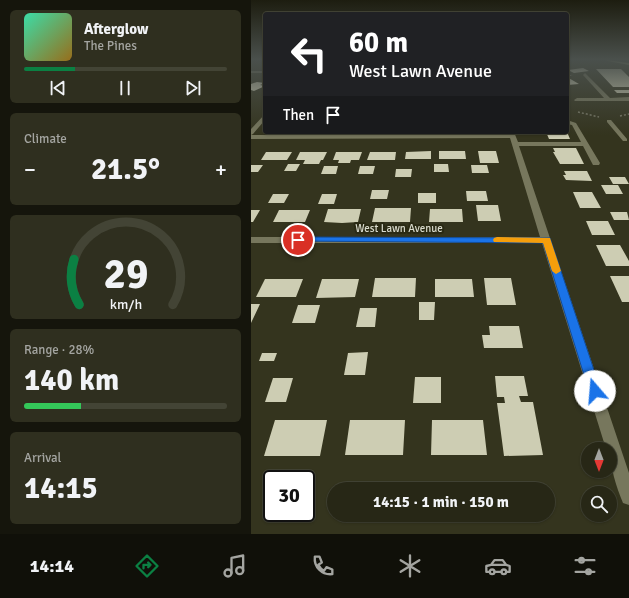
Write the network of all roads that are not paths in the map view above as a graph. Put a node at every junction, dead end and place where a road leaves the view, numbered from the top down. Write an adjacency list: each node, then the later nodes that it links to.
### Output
1 (595, 85): 2 (street)
2 (608, 99): 3 (street); 4 (street)
3 (629, 99)
4 (577, 100)
5 (263, 118): 8 (street)
6 (609, 121): 11 (street)
7 (569, 123): 12 (street)
8 (251, 133)
9 (251, 137): 10 (street)
10 (513, 137): 12 (street); 16 (street)
11 (627, 140): 13 (street)
12 (586, 144): 14 (street)
13 (629, 146)
14 (596, 162)
15 (251, 240): 16 (street, West Lawn Avenue)
16 (547, 240): 17 (street)
17 (629, 497)

